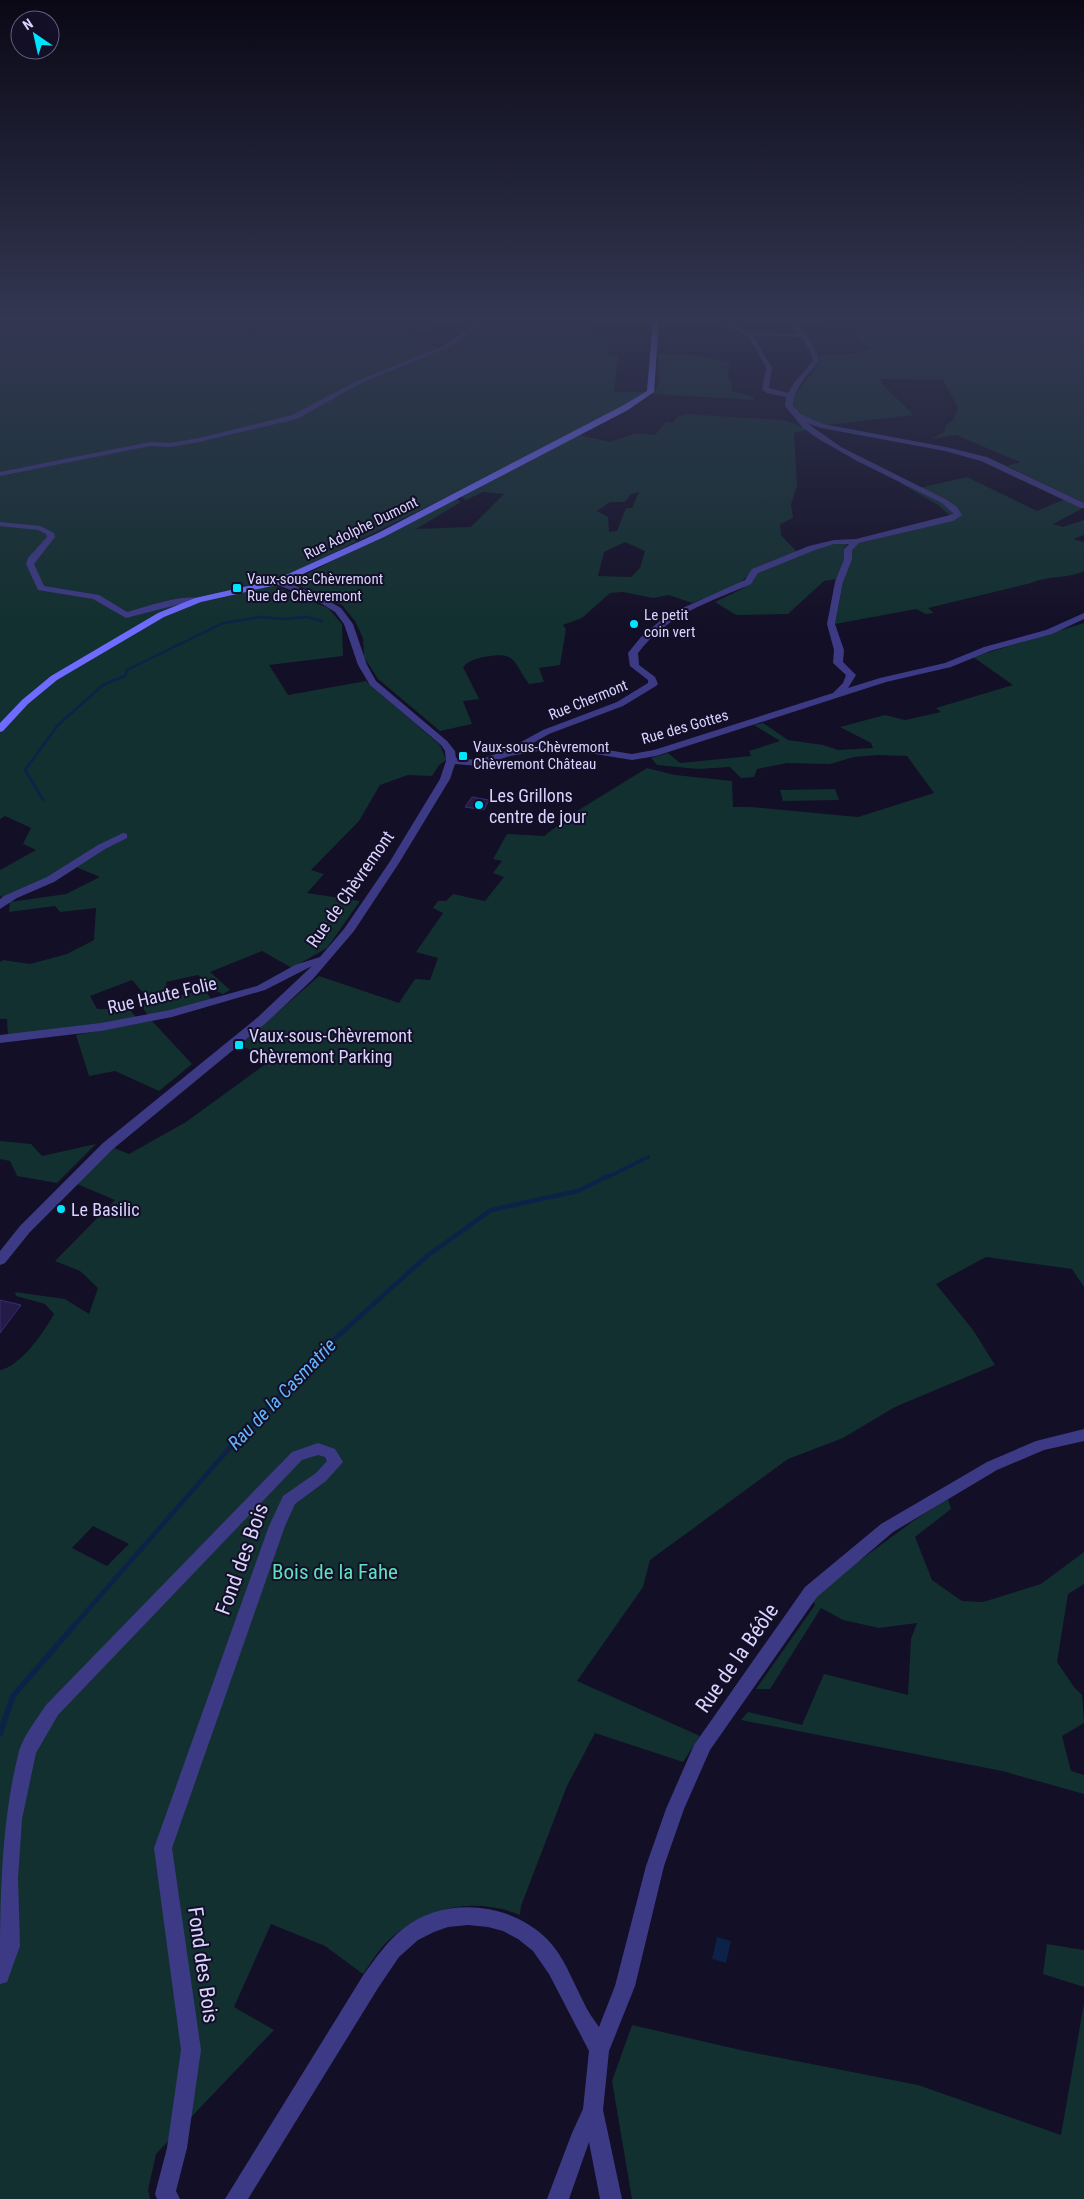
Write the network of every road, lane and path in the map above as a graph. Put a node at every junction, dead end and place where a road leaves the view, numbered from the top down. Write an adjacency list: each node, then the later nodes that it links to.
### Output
1 (277, 422): 7 (street)
2 (599, 422): 11 (main road, Rue Adolphe Dumont)
3 (801, 422): 6 (street)
4 (811, 422): 5 (street)
5 (821, 426): 6 (street); 8 (street)
6 (809, 429): 10 (street)
7 (0, 474)
8 (1084, 506)
9 (0, 524): 12 (street)
10 (856, 541): 14 (street); 18 (street, Rue Chermont)
11 (278, 582): 12 (main road, Rue Adolphe Dumont); 19 (street)
12 (198, 600): 17 (main road, Rue Adolphe Dumont)
13 (1084, 616): 15 (street, Rue des Gottes)
14 (851, 675): 15 (street, Rue des Gottes); 16 (street)
15 (883, 680): 16 (street, Rue des Gottes)
16 (836, 696): 18 (street, Rue des Gottes)
17 (0, 729)
18 (508, 753): 19 (street, Rue des Gottes)
19 (451, 761): 22 (street, Rue de Chèvremont)
20 (123, 836): 21 (street)
21 (2, 901)
22 (324, 960): 23 (street, Rue Haute Folie); 24 (street, Rue de Chèvremont)
23 (0, 1039)
24 (0, 1260)
25 (1084, 1435): 27 (street, Rue de la Béôle)
26 (0, 1975): 29 (street, Fond des Bois)
27 (599, 2051): 28 (street); 30 (street)
28 (594, 2110): 31 (street); 32 (street)
29 (169, 2199)
30 (236, 2199)
31 (558, 2199)
32 (611, 2199)

